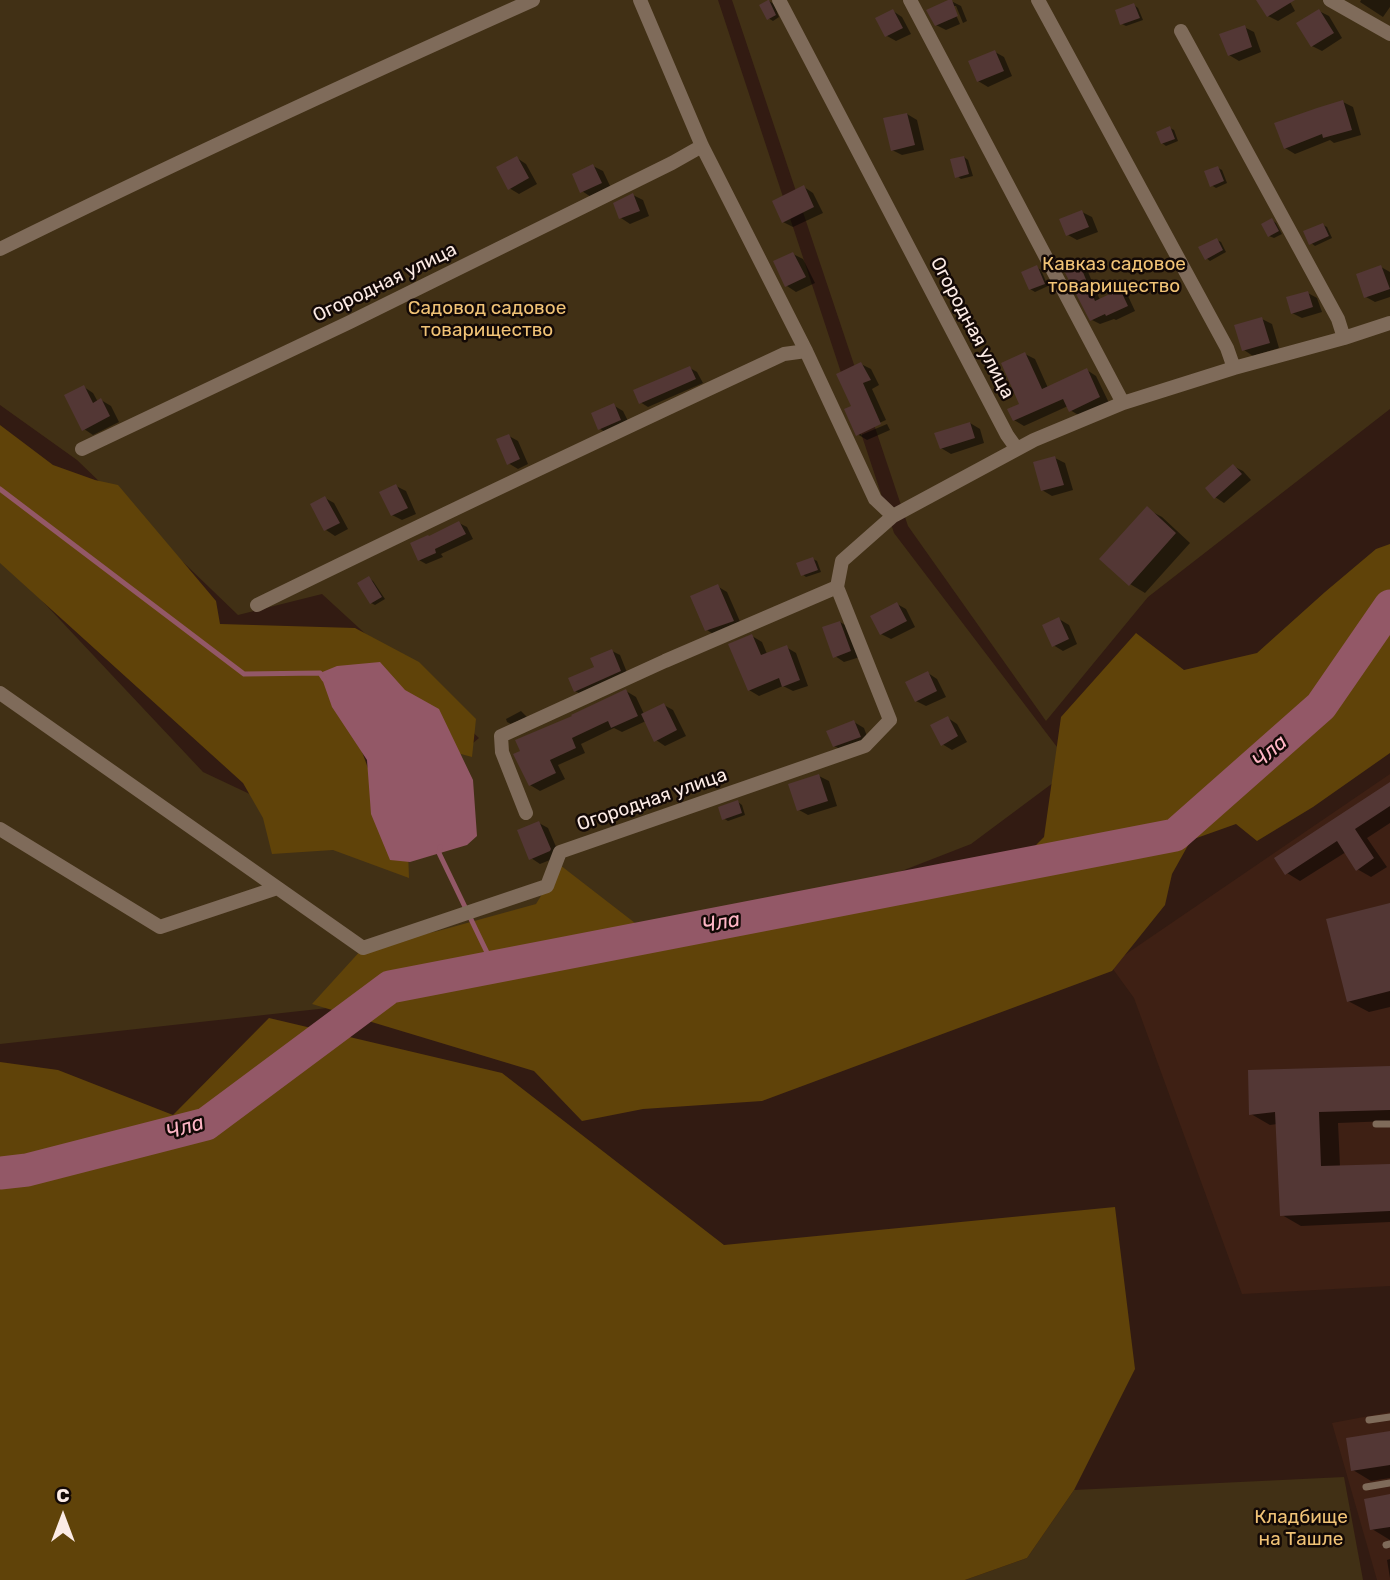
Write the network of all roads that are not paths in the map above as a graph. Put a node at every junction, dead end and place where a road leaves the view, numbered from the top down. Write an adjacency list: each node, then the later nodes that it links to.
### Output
1 (533, 0): 10 (street)
2 (640, 0): 9 (street)
3 (779, 0): 17 (street, Огородная улица)
4 (910, 0): 15 (street)
5 (1038, 0): 14 (street)
6 (1330, 0): 8 (street)
7 (1181, 31): 12 (street)
8 (1390, 34)
9 (702, 146): 13 (street); 16 (street, Огородная улица)
10 (0, 249)
11 (1390, 323): 12 (street)
12 (1344, 338): 14 (street)
13 (806, 351): 18 (street); 20 (street)
14 (1234, 368): 15 (street)
15 (1123, 403): 17 (street)
16 (82, 449)
17 (1017, 449): 18 (street)
18 (893, 516): 19 (street)
19 (837, 587): 22 (street); 24 (street, Огородная улица)
20 (257, 605)
21 (0, 693): 24 (street)
22 (526, 813)
23 (0, 829): 24 (street)
24 (277, 888)
25 (1376, 1124): 26 (lane)
26 (1390, 1124)
27 (1390, 1417): 28 (lane)
28 (1369, 1420)
29 (1390, 1483): 30 (lane)
30 (1366, 1487)

